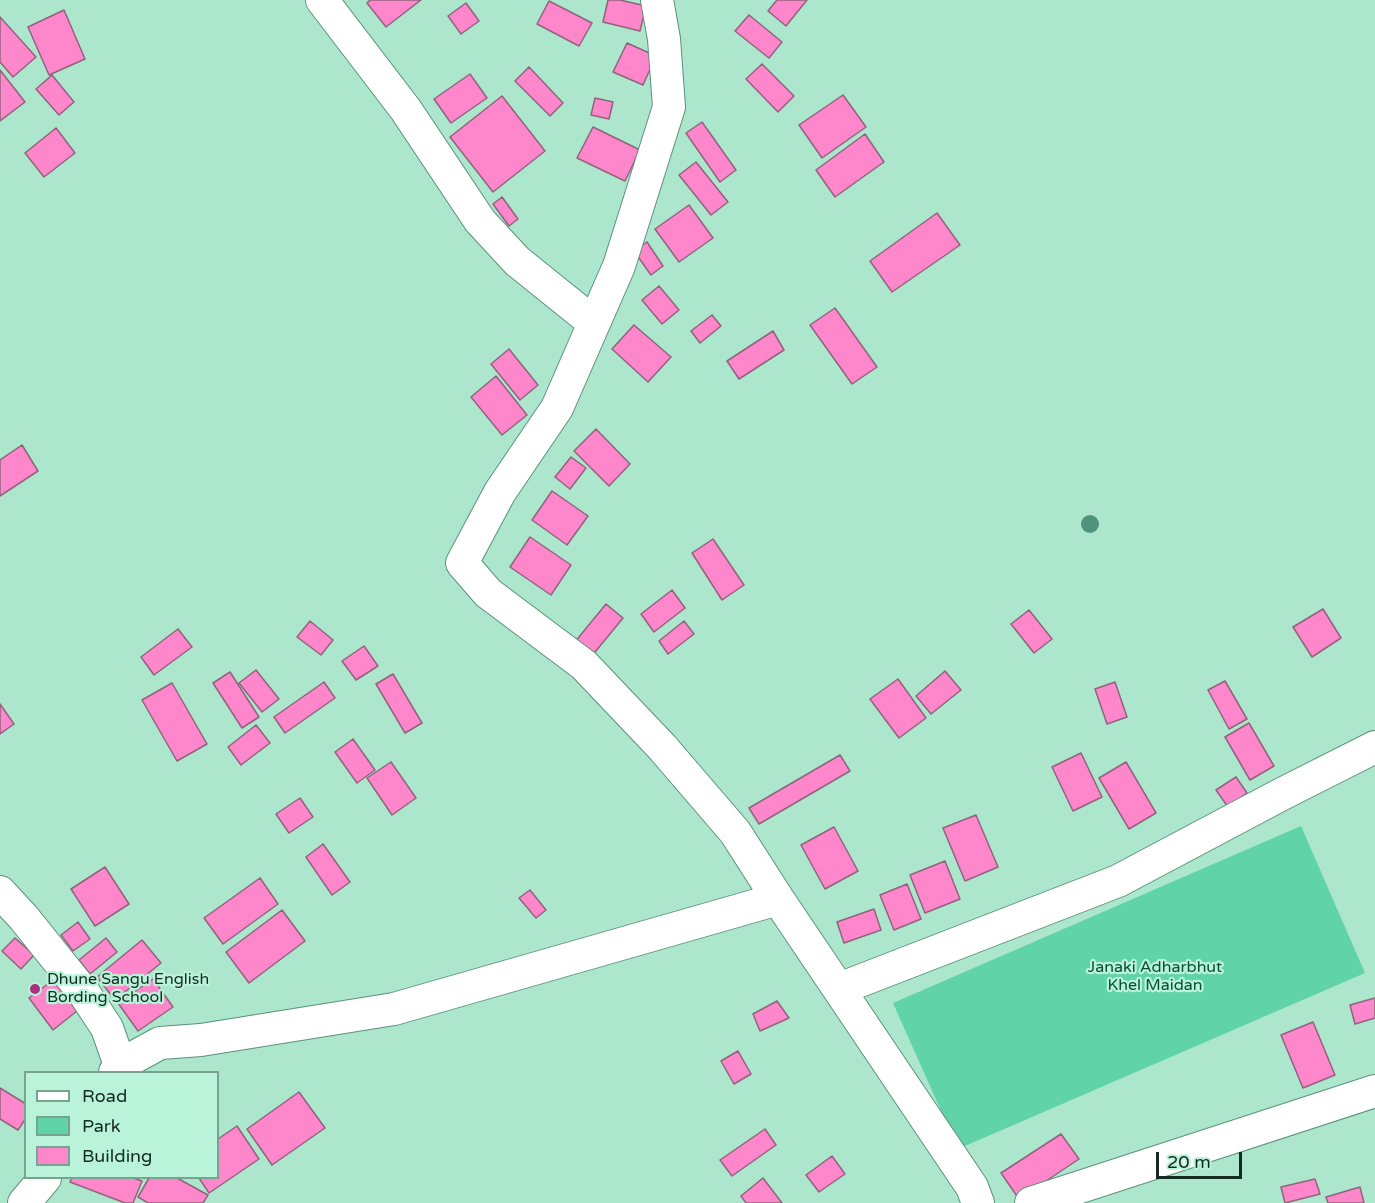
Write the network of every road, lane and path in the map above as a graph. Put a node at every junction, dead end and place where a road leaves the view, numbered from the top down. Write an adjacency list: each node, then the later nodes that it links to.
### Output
1 (322, 0): 3 (street)
2 (657, 0): 3 (street)
3 (594, 323): 6 (street)
4 (1375, 747): 7 (street)
5 (0, 892): 8 (street)
6 (778, 899): 7 (street); 8 (street)
7 (839, 989): 12 (street)
8 (117, 1069)
9 (1375, 1091): 13 (street)
10 (44, 1179): 11 (street)
11 (24, 1203)
12 (978, 1203)
13 (1031, 1203)

